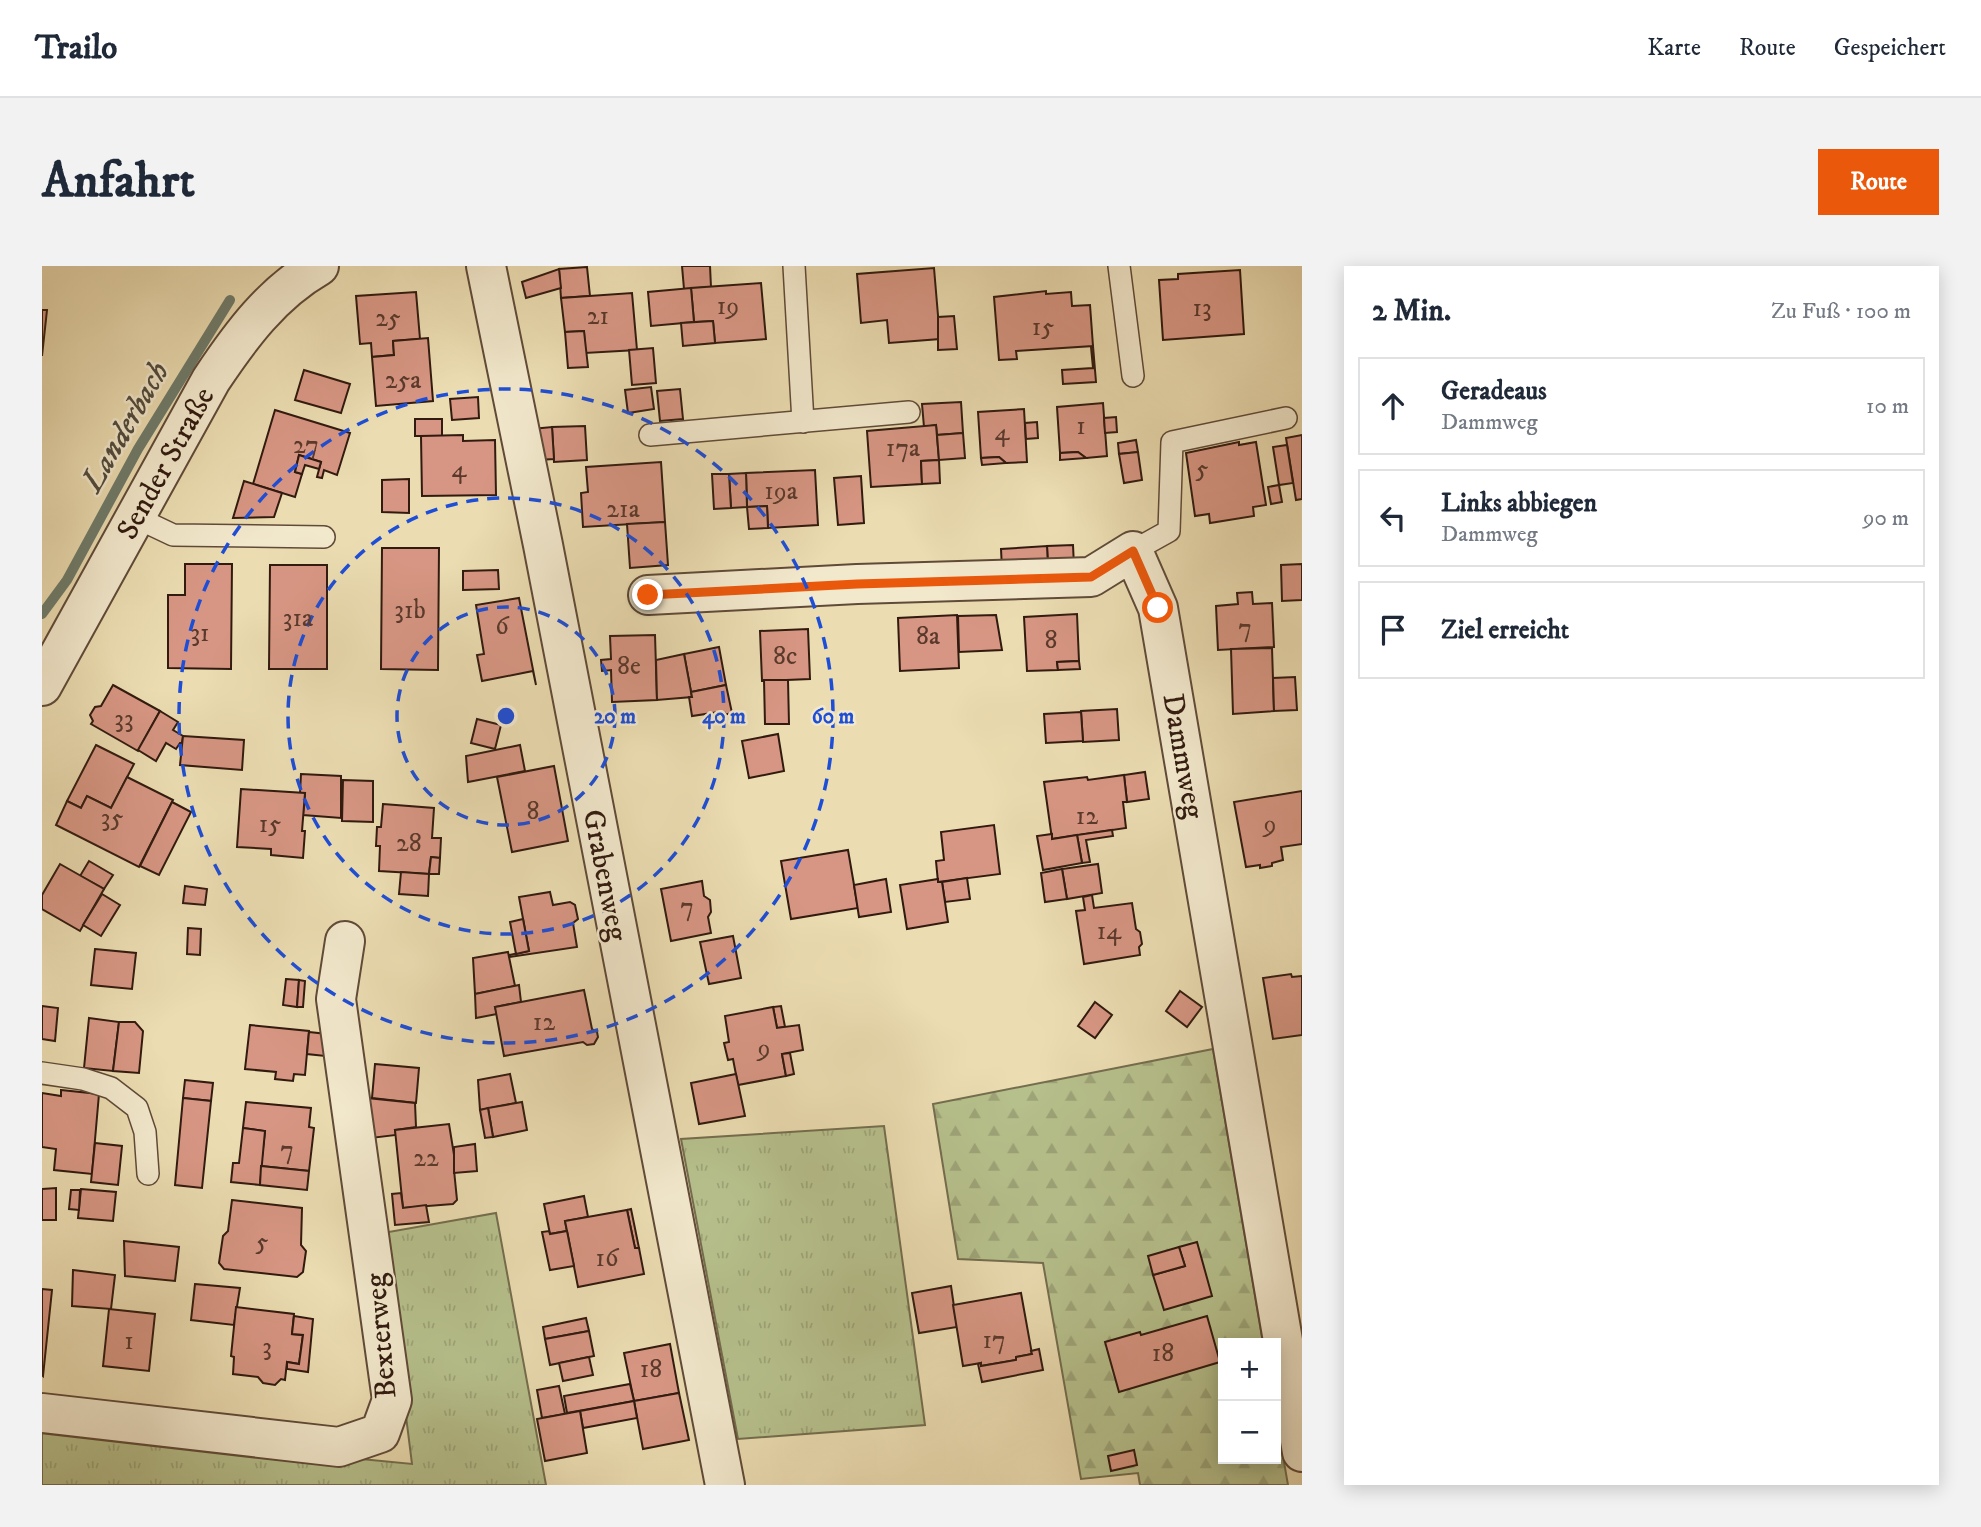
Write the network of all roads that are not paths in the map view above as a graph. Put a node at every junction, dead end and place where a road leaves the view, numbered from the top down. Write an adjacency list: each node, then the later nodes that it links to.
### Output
1 (486, 266): 20 (street, Grabenweg)
2 (794, 266): 8 (lane)
3 (1119, 266): 5 (lane)
4 (303, 270): 10 (street, Sender Straße)
5 (1133, 376)
6 (909, 412): 8 (lane)
7 (1286, 418): 12 (lane)
8 (803, 422): 9 (lane)
9 (650, 435)
10 (135, 517): 11 (lane); 14 (street, Sender Straße)
11 (324, 537)
12 (1133, 551): 13 (street); 19 (street, Dammweg)
13 (648, 595)
14 (42, 686)
15 (345, 941): 18 (street, Bexterweg)
16 (42, 1073): 17 (lane)
17 (148, 1174)
18 (42, 1413)
19 (1302, 1452)
20 (725, 1485)

